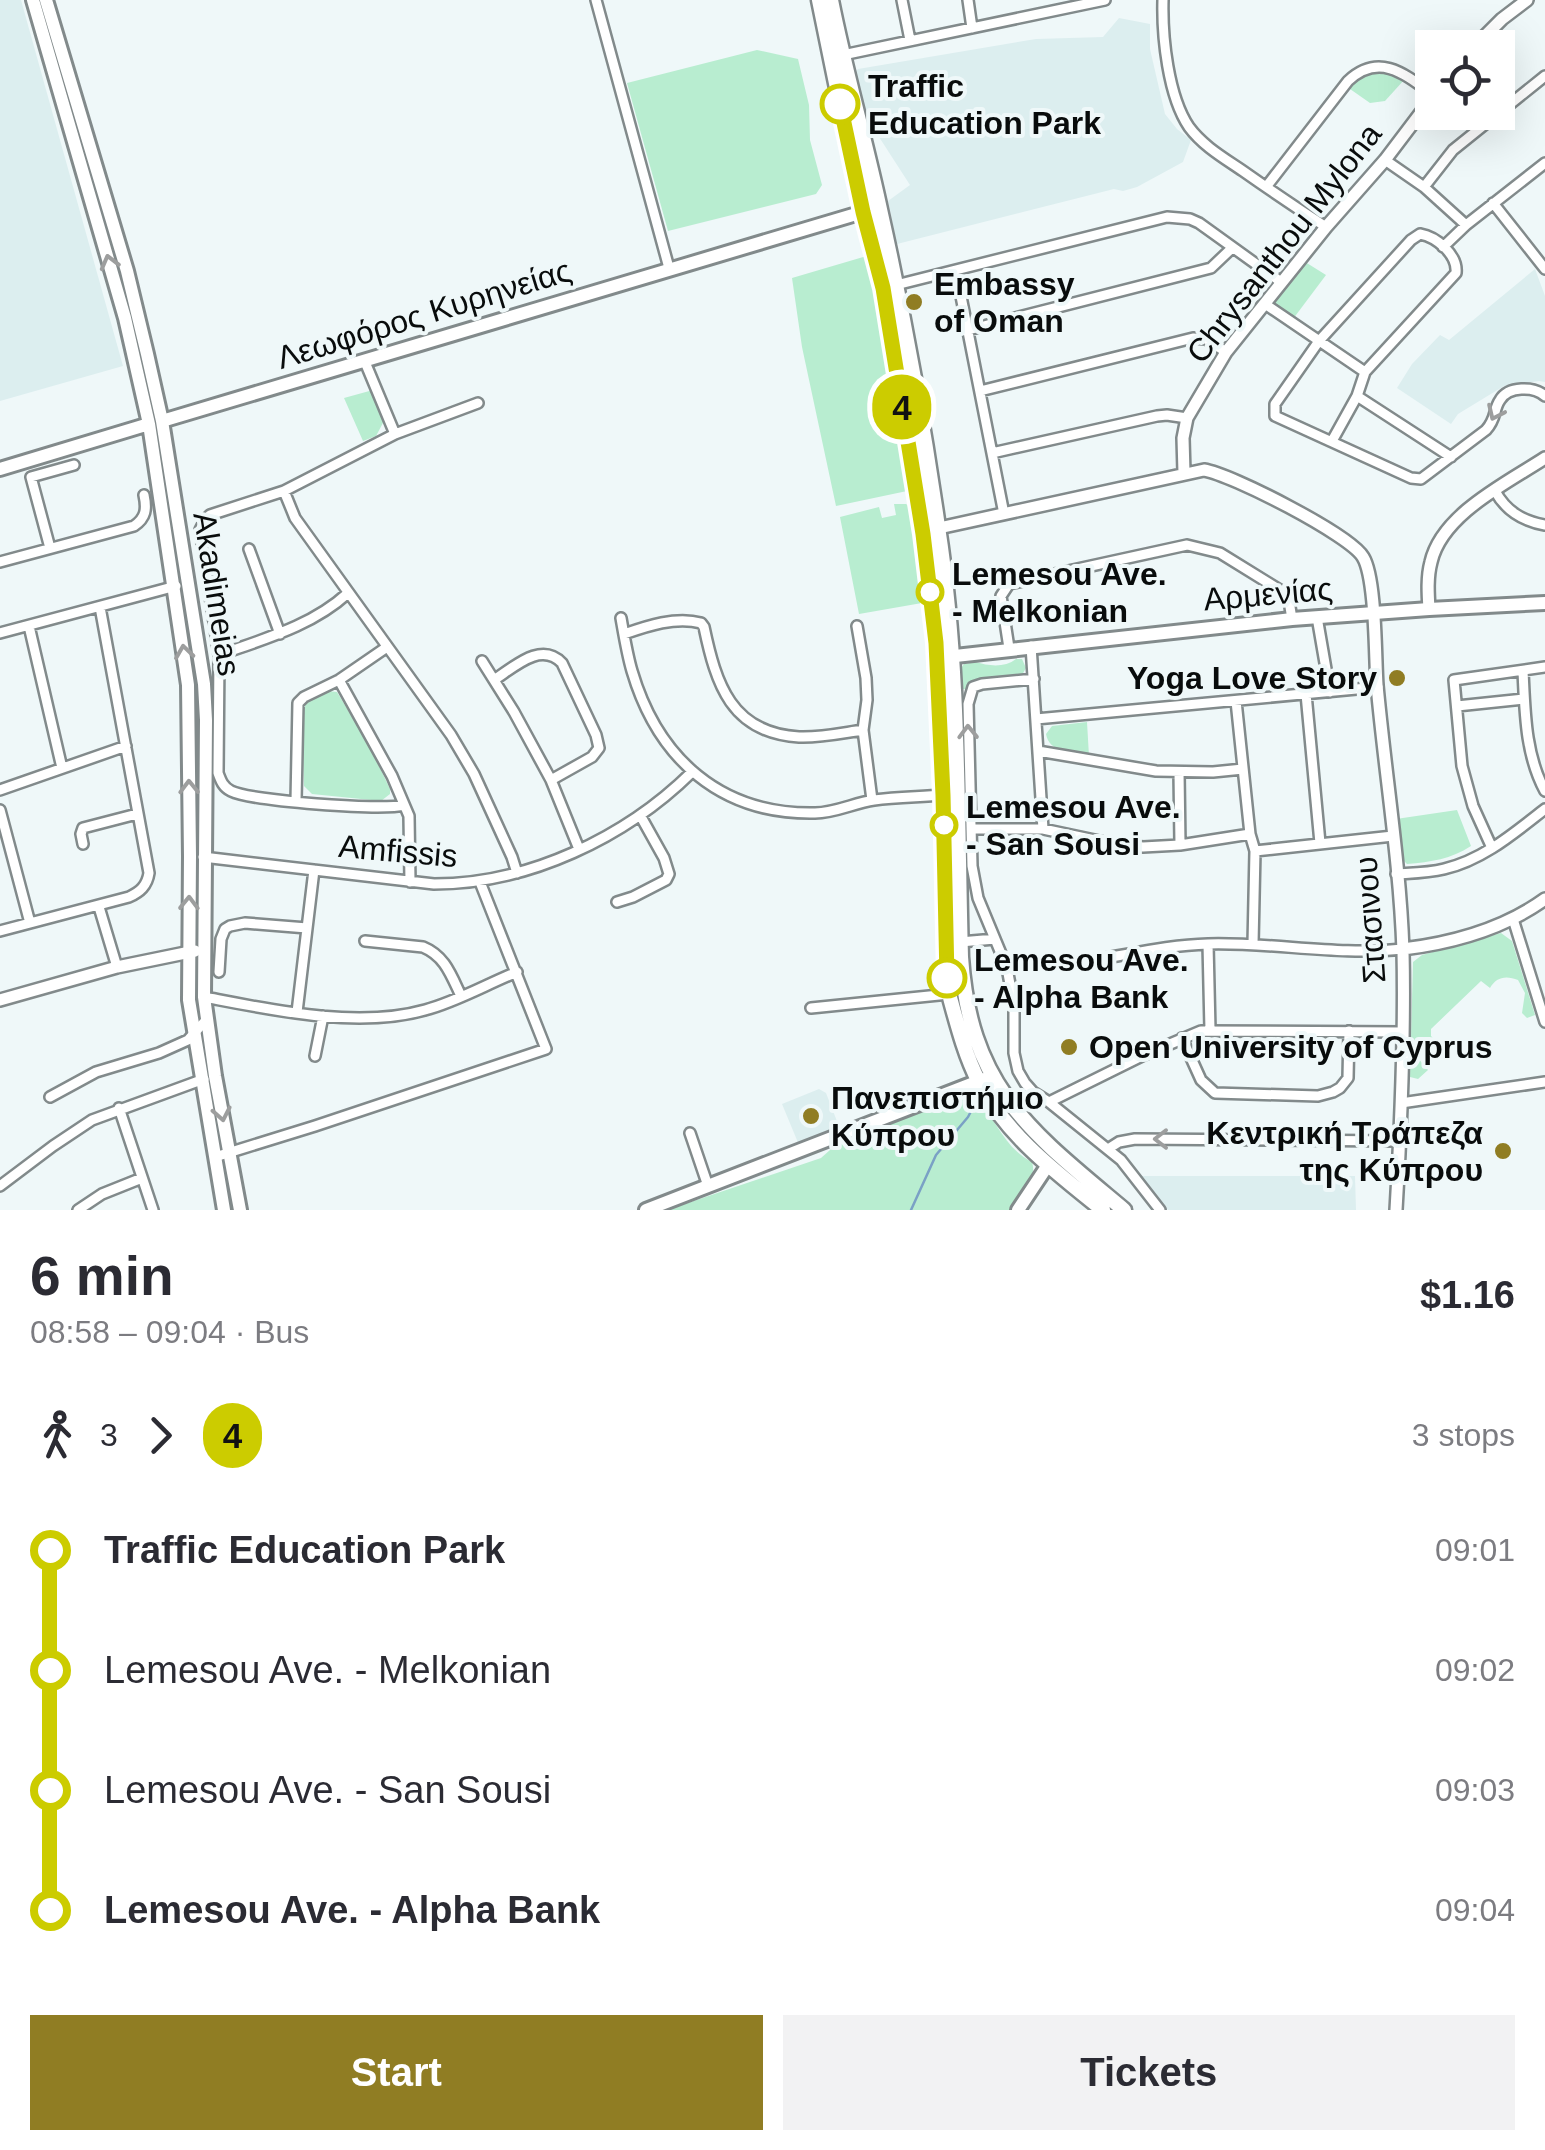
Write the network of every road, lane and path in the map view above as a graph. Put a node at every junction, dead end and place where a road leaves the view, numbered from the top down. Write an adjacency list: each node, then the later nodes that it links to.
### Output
1 (34, 0): 45 (main road, Akadimeias, one-way to 1)
2 (46, 0): 45 (main road, Akadimeias)
3 (596, 0): 29 (street)
4 (819, 0): 15 (main road)
5 (831, 0): 15 (main road)
6 (902, 0): 14 (street)
7 (968, 0): 12 (street)
8 (1105, 0): 11 (street)
9 (1164, 0): 22 (street)
10 (1527, 0): 13 (street)
11 (1045, 6): 12 (street)
12 (972, 28): 14 (street)
13 (1492, 30)
14 (910, 40): 15 (street)
15 (836, 56): 24 (main road); 33 (main road)
16 (1545, 76): 21 (street)
17 (1415, 84): 22 (street)
18 (1415, 119): 19 (street, Chrysanthou Mylona)
19 (1385, 160): 21 (street); 26 (street, Chrysanthou Mylona)
20 (1545, 162): 23 (street)
21 (1424, 186): 25 (street)
22 (1266, 187): 26 (street)
23 (1494, 203): 25 (street); 30 (street)
24 (863, 212): 29 (main road, Λεωφόρος Κυρηνείας); 33 (main road)
25 (1466, 225): 27 (street)
26 (1326, 227): 32 (street, Chrysanthou Mylona)
27 (1443, 247): 36 (street); 39 (street)
28 (1232, 248): 31 (street); 32 (street); 35 (street)
29 (669, 268): 38 (main road, Λεωφόρος Κυρηνείας)
30 (1545, 268)
31 (956, 271): 33 (street); 35 (street)
32 (1281, 282): 34 (street, Chrysanthou Mylona)
33 (890, 286): 59 (main road); 81 (main road)
34 (1265, 304): 36 (street); 37 (street, Chrysanthou Mylona)
35 (968, 330): 40 (street)
36 (1319, 341): 39 (street); 47 (street)
37 (1226, 352): 40 (street); 44 (street, Chrysanthou Mylona)
38 (365, 362): 45 (main road, Λεωφόρος Κυρηνείας); 46 (street)
39 (1366, 372): 41 (street)
40 (980, 391): 48 (street)
41 (1357, 396): 47 (street); 49 (street)
42 (1545, 396): 49 (street, one-way to 49)
43 (478, 403): 46 (street)
44 (1187, 418): 48 (street); 53 (street, Chrysanthou Mylona)
45 (156, 423): 52 (main road, Λεωφόρος Κυρηνείας); 63 (main road, Akadimeias)
46 (395, 434): 55 (street)
47 (1332, 441): 49 (street)
48 (992, 453): 57 (street)
49 (1451, 457)
50 (1545, 458): 54 (street)
51 (74, 465): 60 (street)
52 (0, 469)
53 (1184, 473): 57 (street); 68 (street)
54 (1495, 490): 58 (street); 67 (street)
55 (284, 491): 64 (street); 80 (street)
56 (144, 496): 60 (street)
57 (1004, 514): 59 (street)
58 (1545, 525)
59 (938, 528): 81 (main road)
60 (50, 548): 62 (street)
61 (249, 549): 75 (street)
62 (0, 562)
63 (181, 585): 66 (street); 126 (main road, Akadimeias)
64 (348, 593): 75 (street); 78 (street)
65 (1545, 603): 67 (main road, Αρμενίας)
66 (100, 607): 72 (street); 98 (street)
67 (1429, 609): 68 (main road, Αρμενίας)
68 (1372, 613): 69 (main road, Αρμενίας); 88 (street, Στασινου)
69 (1317, 617): 71 (main road, Αρμενίας); 89 (street)
70 (621, 618): 76 (street)
71 (1292, 619): 77 (main road, Αρμενίας); 79 (street)
72 (29, 626): 74 (street); 100 (street)
73 (857, 626): 95 (street)
74 (0, 634)
75 (280, 634): 80 (street)
76 (624, 634): 95 (street); 102 (street)
77 (1031, 646): 79 (main road, Αρμενίας); 85 (street)
78 (387, 647): 86 (street); 129 (street)
79 (1009, 648): 81 (main road, Αρμενίας)
80 (219, 654): 109 (street)
81 (946, 656): 107 (main road); 142 (main road)
82 (482, 661): 87 (street)
83 (1545, 668): 84 (street)
84 (1523, 671): 91 (street); 93 (street)
85 (1034, 679): 94 (street); 115 (street, one-way to 85)
86 (339, 680): 109 (street); 110 (street)
87 (494, 680): 104 (street); 104 (street)
88 (1378, 687): 89 (street); 118 (street, Στασινου)
89 (1330, 692): 90 (street)
90 (1306, 694): 92 (street); 120 (street)
91 (1524, 699): 93 (street); 97 (street)
92 (1236, 701): 94 (street); 101 (street)
93 (1457, 706): 122 (street)
94 (1036, 720): 99 (street)
95 (863, 730): 108 (street)
96 (1545, 742): 97 (street)
97 (1530, 744): 106 (street)
98 (126, 746): 100 (street); 113 (street)
99 (1038, 751): 103 (street); 116 (street)
100 (62, 768): 105 (street)
101 (1242, 769): 103 (street); 117 (street)
102 (692, 772): 108 (street); 114 (street, Amfissis)
103 (1179, 772): 121 (street)
104 (551, 780): 123 (street)
105 (0, 790)
106 (1545, 790)
107 (943, 795): 108 (street); 152 (main road)
108 (872, 800)
109 (296, 801): 110 (street)
110 (404, 805): 131 (street)
111 (1545, 809): 122 (street)
112 (0, 810): 125 (street)
113 (137, 814): 119 (street); 135 (street)
114 (640, 815): 123 (street, Amfissis); 134 (street)
115 (971, 829): 116 (street); 140 (street)
116 (1043, 829): 121 (street)
117 (1250, 834): 121 (street); 124 (street)
118 (1393, 836): 120 (street); 130 (street, Στασινου)
119 (83, 844)
120 (1320, 844): 124 (street)
121 (1180, 845)
122 (1492, 848): 130 (street)
123 (579, 849): 129 (street, Amfissis)
124 (1255, 851): 144 (street)
125 (13, 859): 127 (street); 137 (street)
126 (200, 861): 128 (street, Amfissis); 146 (main road, Akadimeias, one-way to 126); 147 (main road, Akadimeias)
127 (0, 862)
128 (314, 870): 131 (street, Amfissis); 138 (street)
129 (517, 873): 132 (street, Amfissis)
130 (1396, 874): 145 (street, Στασινου)
131 (410, 882): 132 (street, Amfissis)
132 (480, 882): 151 (street)
133 (1545, 899): 136 (street)
134 (618, 902)
135 (99, 906): 137 (street); 149 (street)
136 (1512, 919): 145 (street); 153 (street)
137 (30, 923): 139 (street)
138 (307, 928): 150 (street); 158 (street)
139 (0, 931)
140 (995, 939): 142 (street); 148 (street)
141 (365, 941): 154 (street)
142 (960, 942): 169 (main road)
143 (1208, 944): 144 (street); 148 (street); 162 (street)
144 (1253, 944): 145 (street)
145 (1402, 949): 164 (street, Στασινου)
146 (188, 951): 147 (street); 149 (street); 165 (main road, Akadimeias)
147 (204, 951): 155 (main road, Akadimeias)
148 (1006, 961): 172 (street)
149 (117, 968): 156 (street)
150 (219, 972)
151 (517, 972): 154 (street); 178 (street)
152 (949, 994): 157 (street); 169 (main road)
153 (1542, 994): 161 (street)
154 (460, 996): 159 (street)
155 (204, 998): 158 (street); 160 (main road, Akadimeias)
156 (0, 1000)
157 (811, 1008)
158 (297, 1012): 159 (street)
159 (323, 1016): 167 (street)
160 (206, 1019): 165 (street); 168 (main road, Akadimeias)
161 (1545, 1022)
162 (1210, 1030): 163 (street); 166 (street)
163 (1349, 1031): 164 (street); 166 (street)
164 (1403, 1032): 173 (street, Στασινου)
165 (194, 1035): 168 (main road, Akadimeias); 171 (street)
166 (1182, 1038): 172 (street)
167 (315, 1056)
168 (208, 1078): 174 (street); 178 (main road, Akadimeias)
169 (985, 1078): 179 (main road); 182 (main road); 190 (main road)
170 (1545, 1082): 173 (street)
171 (50, 1097)
172 (1049, 1102): 177 (street)
173 (1402, 1103): 176 (street, Στασινου)
174 (120, 1108): 180 (street); 181 (street)
175 (690, 1134): 182 (street)
176 (1398, 1141): 177 (street, one-way to 177); 192 (street, Στασινου)
177 (1108, 1149): 191 (street)
178 (222, 1155): 185 (main road, Akadimeias); 186 (main road, Akadimeias)
179 (1048, 1166): 188 (main road); 189 (main road)
180 (142, 1178): 183 (street); 184 (street)
181 (0, 1186)
182 (708, 1186): 187 (main road)
183 (78, 1210)
184 (153, 1210)
185 (224, 1210)
186 (240, 1210)
187 (646, 1210)
188 (1018, 1210)
189 (1103, 1210)
190 (1124, 1210)
191 (1160, 1210)
192 (1396, 1210)

